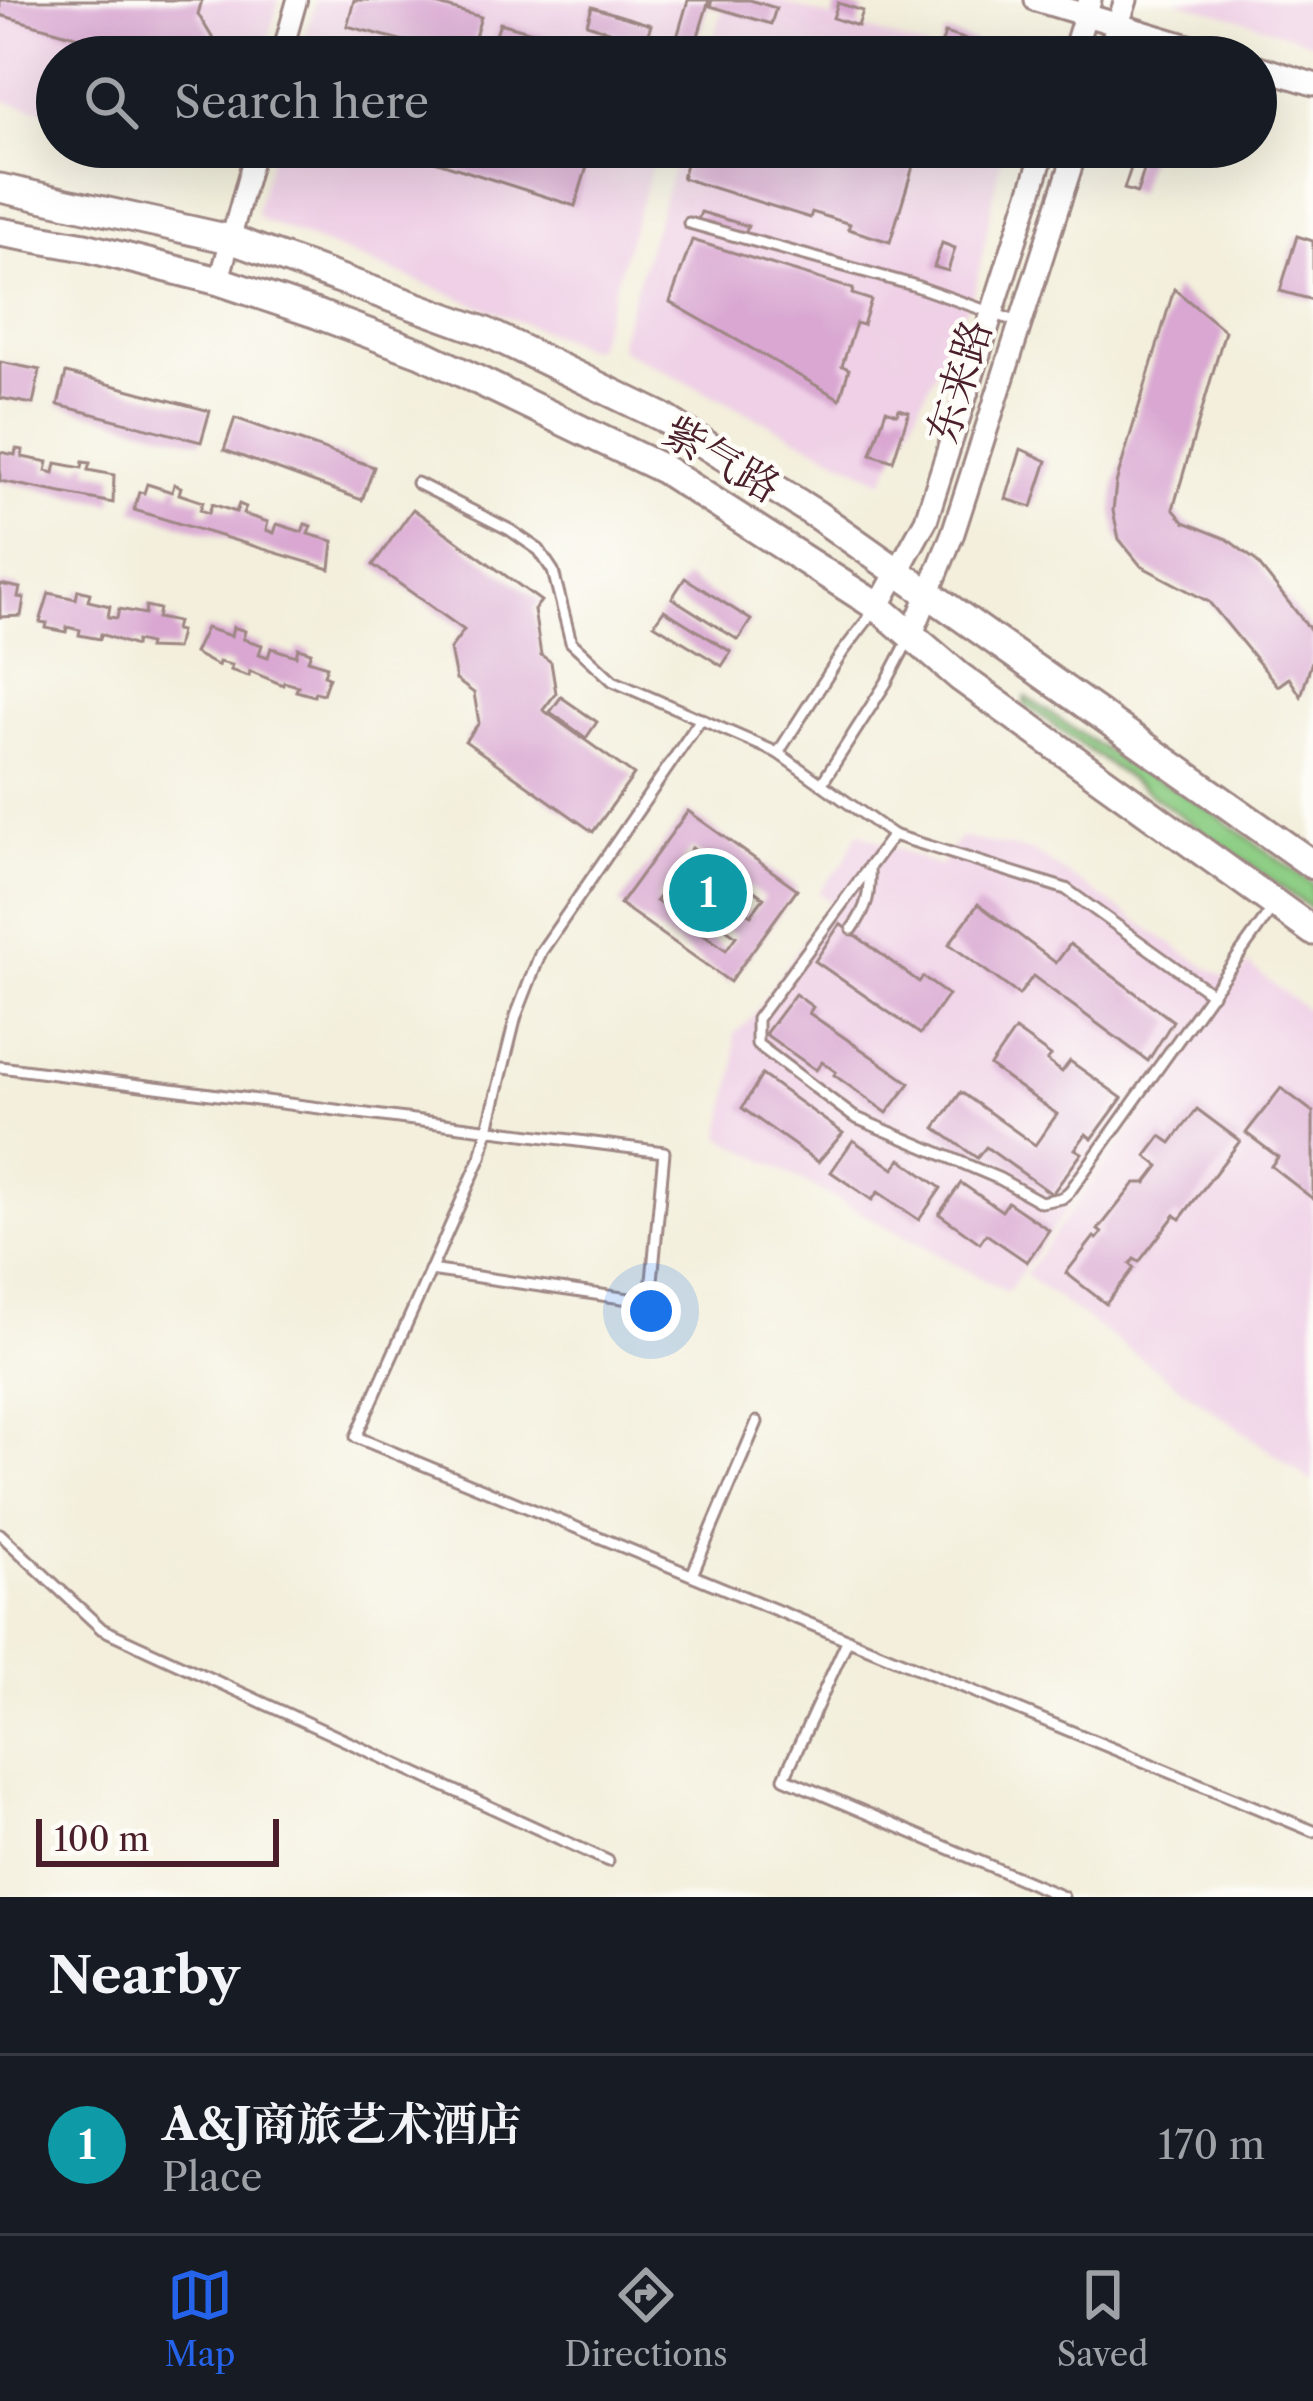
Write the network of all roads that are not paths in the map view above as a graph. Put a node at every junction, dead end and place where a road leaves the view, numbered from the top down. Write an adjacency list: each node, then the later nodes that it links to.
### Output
1 (297, 0): 6 (street)
2 (1036, 0): 4 (street)
3 (1126, 0): 5 (street)
4 (1087, 8): 5 (street)
5 (1118, 24): 7 (street); 8 (street)
6 (287, 36)
7 (1114, 36)
8 (1157, 36)
9 (1277, 73): 10 (street)
10 (1313, 84)
11 (250, 168): 17 (street)
12 (1039, 168): 19 (street, 东来路)
13 (1070, 168): 20 (street, 东来路)
14 (0, 188): 17 (main road, 紫气路)
15 (689, 224): 19 (lane)
16 (0, 232): 18 (main road, 紫气路)
17 (230, 238): 18 (street); 22 (main road, 紫气路)
18 (219, 281): 23 (main road, 紫气路)
19 (994, 314): 20 (lane); 24 (street, 东来路)
20 (1018, 322): 25 (street, 东来路)
21 (417, 483): 29 (lane)
22 (768, 484): 23 (main road); 24 (main road, 紫气路)
23 (746, 519): 26 (main road, 紫气路)
24 (899, 572): 25 (main road, 紫气路); 26 (street, 东来路)
25 (928, 594): 27 (street, 东来路); 28 (main road, 紫气路)
26 (878, 607): 27 (main road, 紫气路); 31 (lane)
27 (911, 636): 30 (main road, 紫气路); 32 (lane)
28 (1053, 685): 30 (main road); 34 (main road, 紫气路)
29 (701, 719): 31 (lane); 41 (lane)
30 (1020, 720): 36 (main road, 紫气路)
31 (778, 753): 32 (lane)
32 (822, 783): 33 (lane)
33 (892, 835): 35 (lane); 39 (lane)
34 (1312, 858)
35 (869, 866): 37 (lane); 39 (lane)
36 (1276, 904): 38 (main road, 紫气路); 39 (lane)
37 (851, 929)
38 (1313, 931)
39 (1212, 994)
40 (0, 1067): 41 (lane)
41 (488, 1129): 42 (lane); 42 (lane)
42 (430, 1270): 45 (lane)
43 (758, 1422): 45 (lane)
44 (0, 1534): 48 (lane)
45 (692, 1575): 46 (lane)
46 (848, 1639): 47 (lane); 49 (lane)
47 (1313, 1831)
48 (608, 1861)
49 (1063, 1897)

